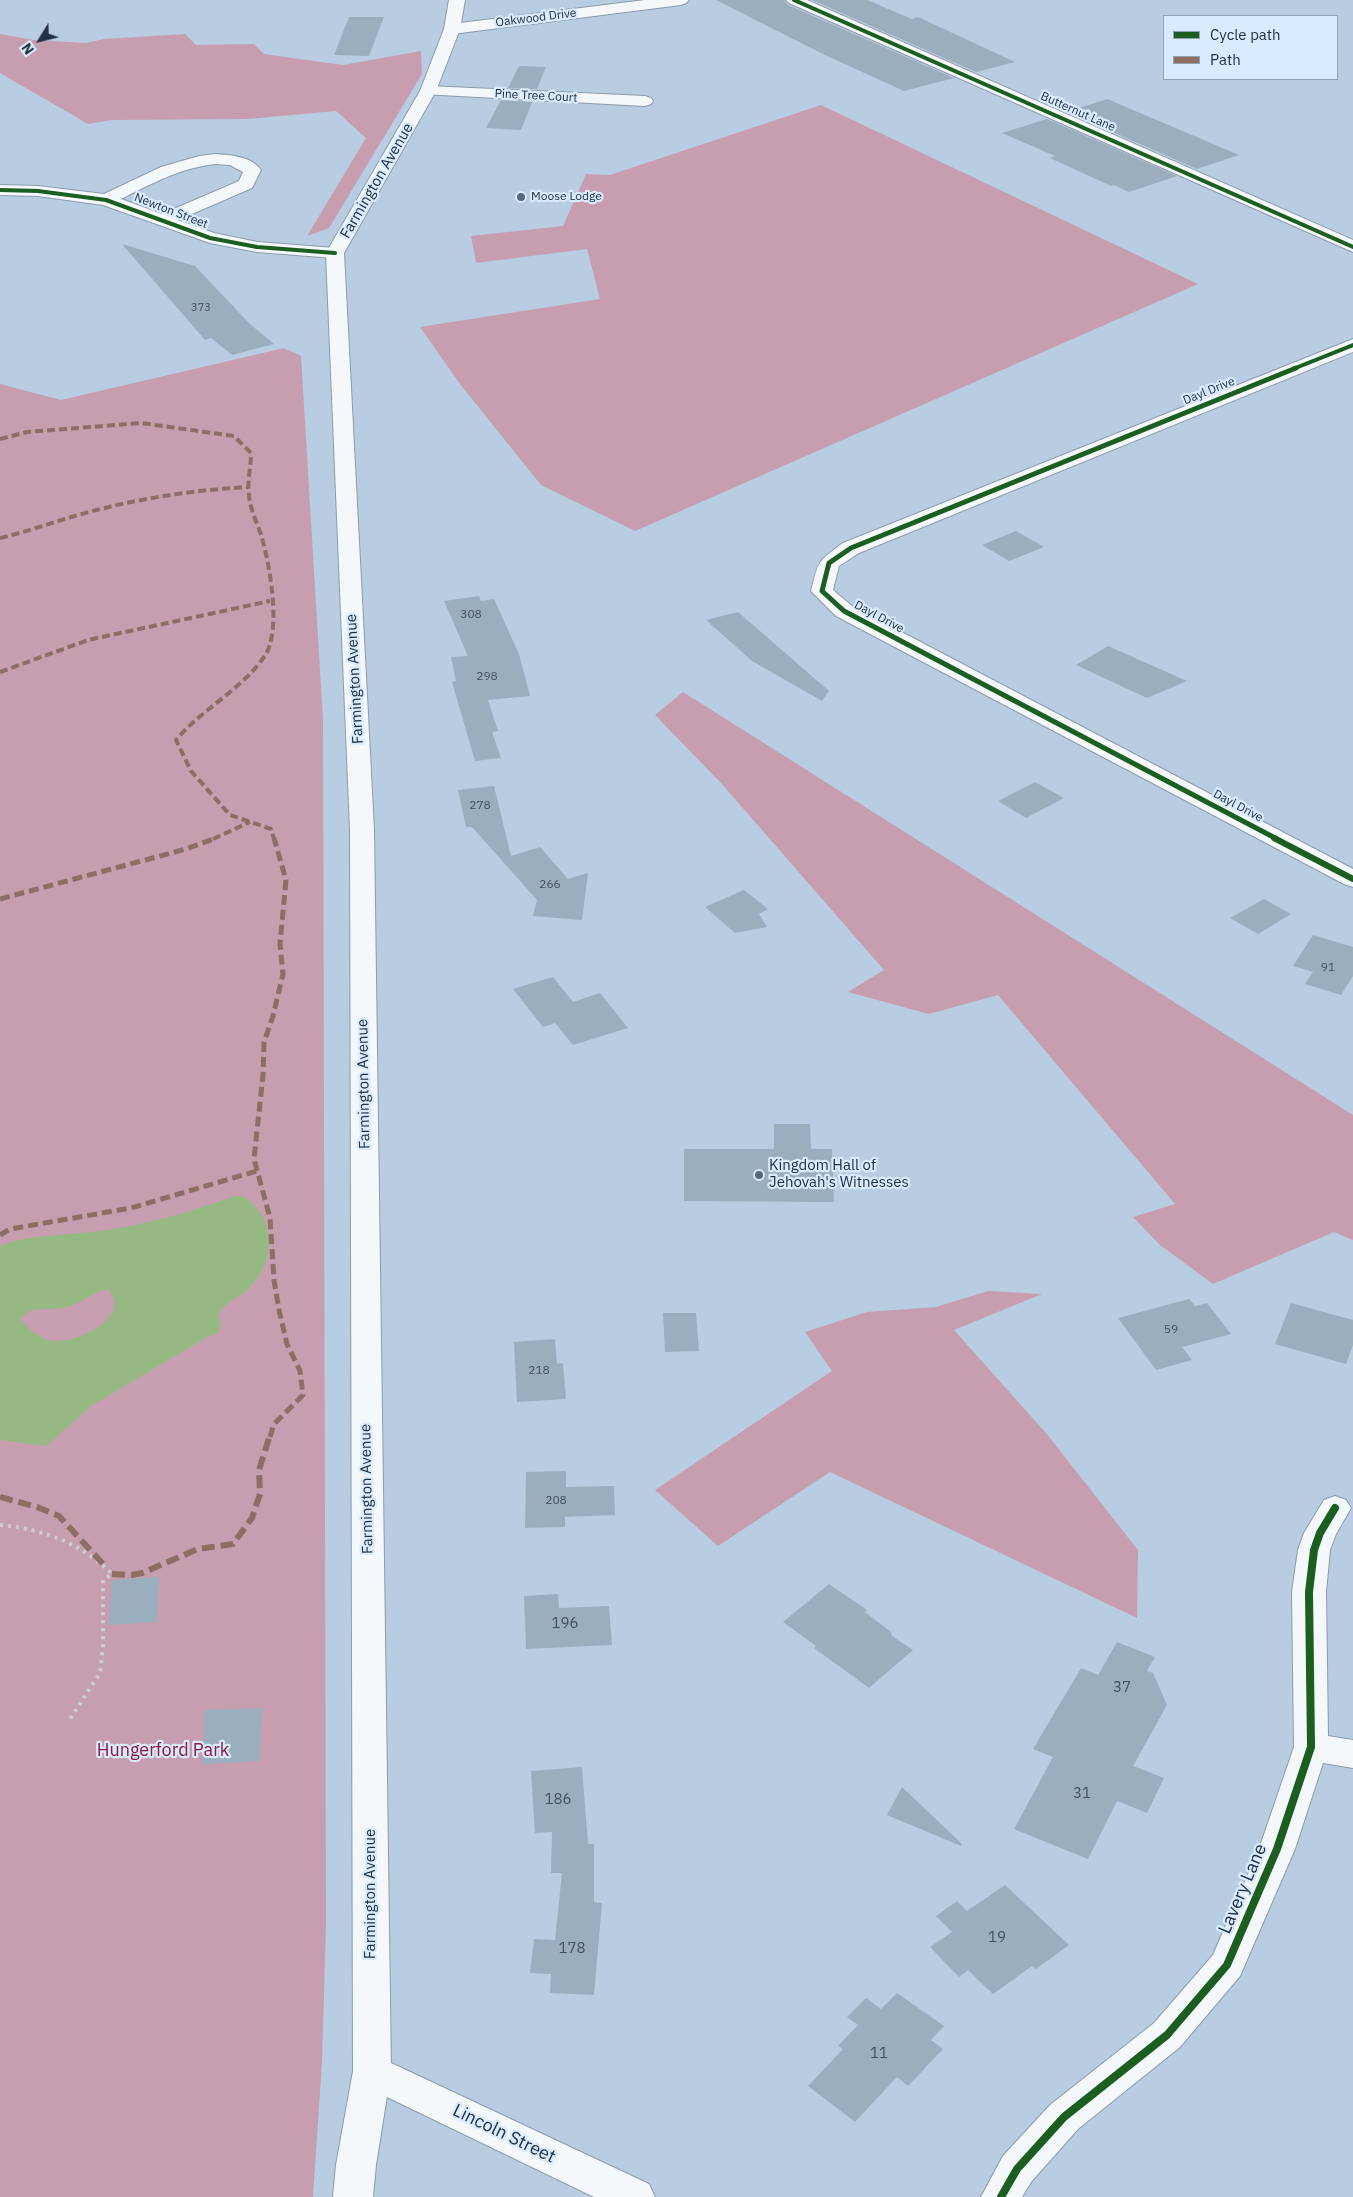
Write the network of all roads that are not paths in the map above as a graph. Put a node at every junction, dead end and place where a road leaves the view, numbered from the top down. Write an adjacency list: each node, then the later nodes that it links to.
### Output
1 (457, 0): 4 (street, Farmington Avenue)
2 (681, 0): 4 (street, Oakwood Drive)
3 (794, 0): 10 (street, Butternut Lane)
4 (452, 29): 5 (street, Farmington Avenue)
5 (428, 91): 6 (street, Pine Tree Court); 11 (street, Farmington Avenue)
6 (645, 101)
7 (0, 190): 8 (street, Newton Street)
8 (106, 200): 9 (street, Newton Street); 9 (street, Newton Street)
9 (164, 220): 11 (street, Newton Street)
10 (1353, 247)
11 (335, 253): 17 (street, Farmington Avenue)
12 (1353, 345): 13 (street, Dayl Drive)
13 (1353, 879)
14 (1335, 1508): 15 (street, Lavery Lane)
15 (1311, 1747): 16 (street); 20 (street, Lavery Lane)
16 (1353, 1754)
17 (372, 2071): 18 (street, Farmington Avenue); 19 (street, Lincoln Street)
18 (353, 2197)
19 (635, 2197)
20 (1001, 2197)

